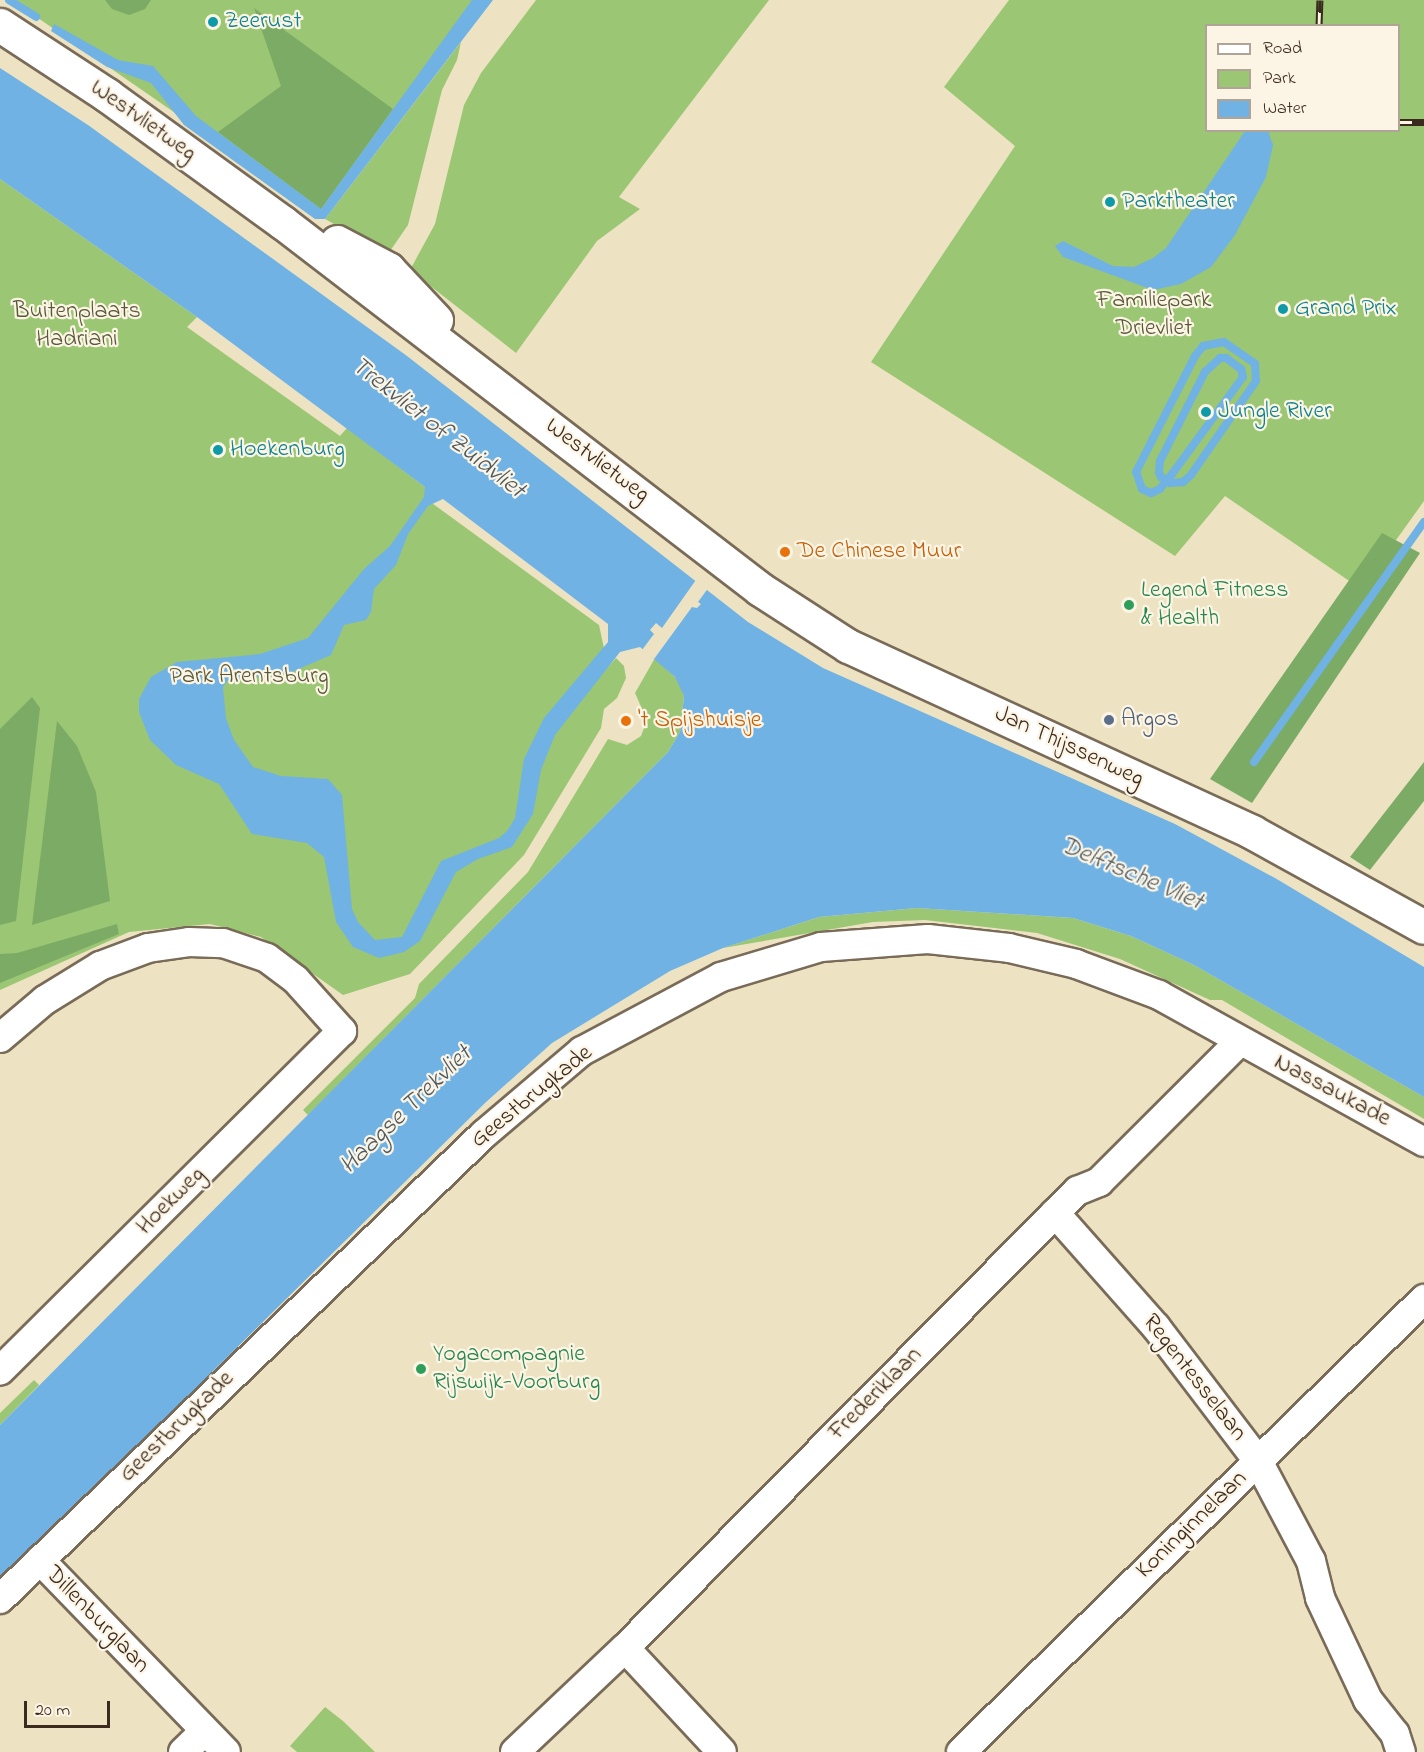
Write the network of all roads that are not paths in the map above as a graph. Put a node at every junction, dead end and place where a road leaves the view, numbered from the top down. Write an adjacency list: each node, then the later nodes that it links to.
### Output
1 (0, 25): 2 (street, Westvlietweg)
2 (721, 556): 3 (street, Jan Thijssenweg)
3 (1424, 927)
4 (0, 1038): 9 (street, Hoekweg)
5 (1240, 1041): 6 (street, Nassaukade); 7 (street, Frederiklaan); 11 (street, Geestbrugkade)
6 (1424, 1142)
7 (1055, 1213): 10 (street, Regentesselaan); 13 (street, Frederiklaan)
8 (1424, 1299): 10 (street, Koninginnelaan)
9 (0, 1371)
10 (1258, 1461): 19 (street, Koninginnelaan); 20 (street, Regentesselaan)
11 (40, 1560): 12 (street, Geestbrugkade); 14 (street, Dillenburglaan)
12 (0, 1599)
13 (625, 1648): 17 (street, Frederiklaan); 18 (street)
14 (205, 1731): 15 (street); 16 (street, Dillenburglaan)
15 (183, 1752)
16 (226, 1752)
17 (515, 1752)
18 (722, 1752)
19 (961, 1752)
20 (1401, 1752)

